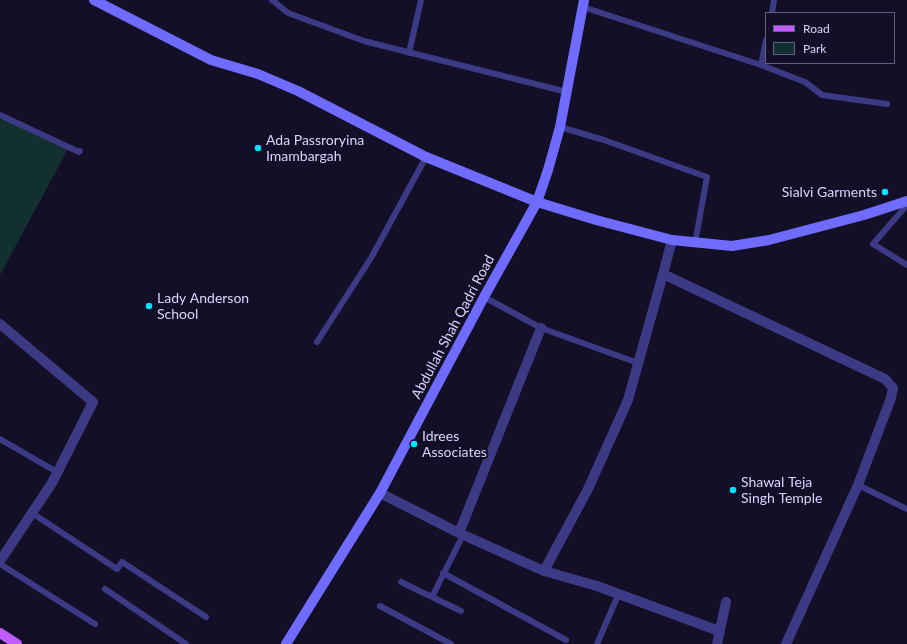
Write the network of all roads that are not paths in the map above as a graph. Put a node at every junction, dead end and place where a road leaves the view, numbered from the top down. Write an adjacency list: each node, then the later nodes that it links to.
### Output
1 (94, 0): 15 (street)
2 (272, 0): 8 (lane)
3 (421, 0): 8 (lane)
4 (774, 0): 6 (lane)
5 (584, 3): 9 (lane); 10 (street, Abdullah Shah Qadri Road)
6 (772, 12)
7 (765, 45): 9 (lane)
8 (409, 52): 10 (lane)
9 (761, 65): 11 (lane)
10 (567, 92): 13 (street, Abdullah Shah Qadri Road)
11 (887, 104)
12 (0, 115): 14 (lane)
13 (560, 127): 16 (street, Abdullah Shah Qadri Road); 20 (lane)
14 (80, 151)
15 (426, 157): 16 (street); 26 (lane)
16 (537, 202): 19 (street); 23 (street, Abdullah Shah Qadri Road)
17 (907, 202): 20 (street)
18 (907, 205): 21 (lane)
19 (672, 240): 20 (street); 22 (street)
20 (695, 243)
21 (907, 265)
22 (663, 274): 27 (street); 30 (street)
23 (484, 297): 25 (lane); 31 (street, Abdullah Shah Qadri Road)
24 (0, 324): 29 (street)
25 (541, 328): 27 (lane); 34 (street)
26 (317, 342)
27 (638, 363): 36 (street)
28 (0, 439): 29 (lane)
29 (57, 472): 33 (street)
30 (858, 485): 32 (lane); 56 (street)
31 (380, 493): 34 (street); 52 (street, Abdullah Shah Qadri Road)
32 (907, 510)
33 (32, 513): 35 (street); 45 (lane)
34 (461, 534): 36 (street); 37 (lane)
35 (0, 562): 46 (lane)
36 (544, 571): 47 (street)
37 (444, 573): 40 (lane); 49 (lane)
38 (401, 582): 40 (lane)
39 (105, 589): 51 (lane)
40 (432, 597): 44 (lane)
41 (616, 600): 54 (lane)
42 (726, 602): 47 (street)
43 (380, 606): 53 (lane)
44 (461, 611)
45 (206, 617)
46 (95, 624)
47 (719, 631): 55 (street)
48 (0, 634): 50 (main road)
49 (566, 640)
50 (16, 644)
51 (186, 644)
52 (286, 644)
53 (451, 644)
54 (596, 644)
55 (717, 644)
56 (786, 644)

